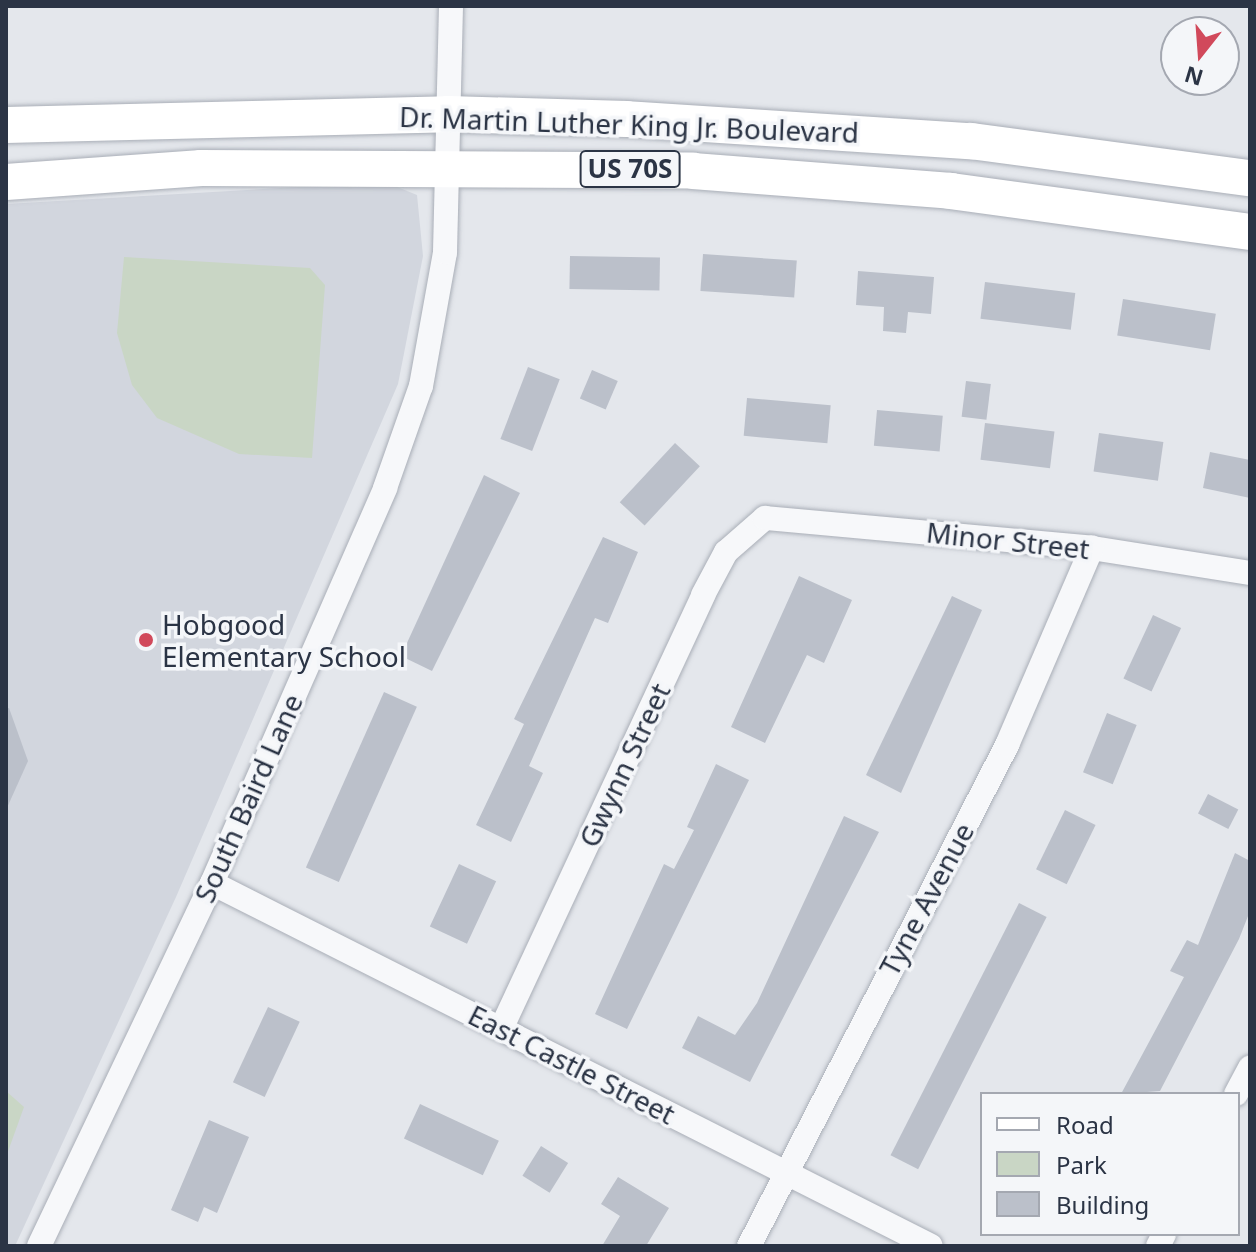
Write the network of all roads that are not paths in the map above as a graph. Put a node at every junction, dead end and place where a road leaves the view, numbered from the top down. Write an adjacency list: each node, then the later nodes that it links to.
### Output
1 (451, 6): 2 (street, South Baird Lane)
2 (448, 114): 3 (main road, Dr. Martin Luther King Jr. Boulevard / US 70S); 4 (street, South Baird Lane); 5 (main road, Dr. Martin Luther King Jr. Boulevard / US 70S)
3 (6, 125)
4 (448, 166): 6 (main road, Dr. Martin Luther King Jr. Boulevard / US 70S); 7 (main road, Dr. Martin Luther King Jr. Boulevard / US 70S); 11 (street, South Baird Lane)
5 (1250, 178)
6 (6, 182)
7 (1250, 232)
8 (765, 518): 9 (street, Minor Street); 12 (street, Gwynn Street)
9 (1092, 548): 10 (street, Minor Street); 15 (street, Tyne Avenue)
10 (1250, 573)
11 (212, 883): 12 (street, East Castle Street); 16 (street, South Baird Lane)
12 (502, 1027): 15 (street, East Castle Street)
13 (1250, 1068): 14 (street)
14 (1237, 1092)
15 (783, 1174): 17 (street, Tyne Avenue); 18 (street, East Castle Street)
16 (39, 1246)
17 (749, 1246)
18 (931, 1246)

